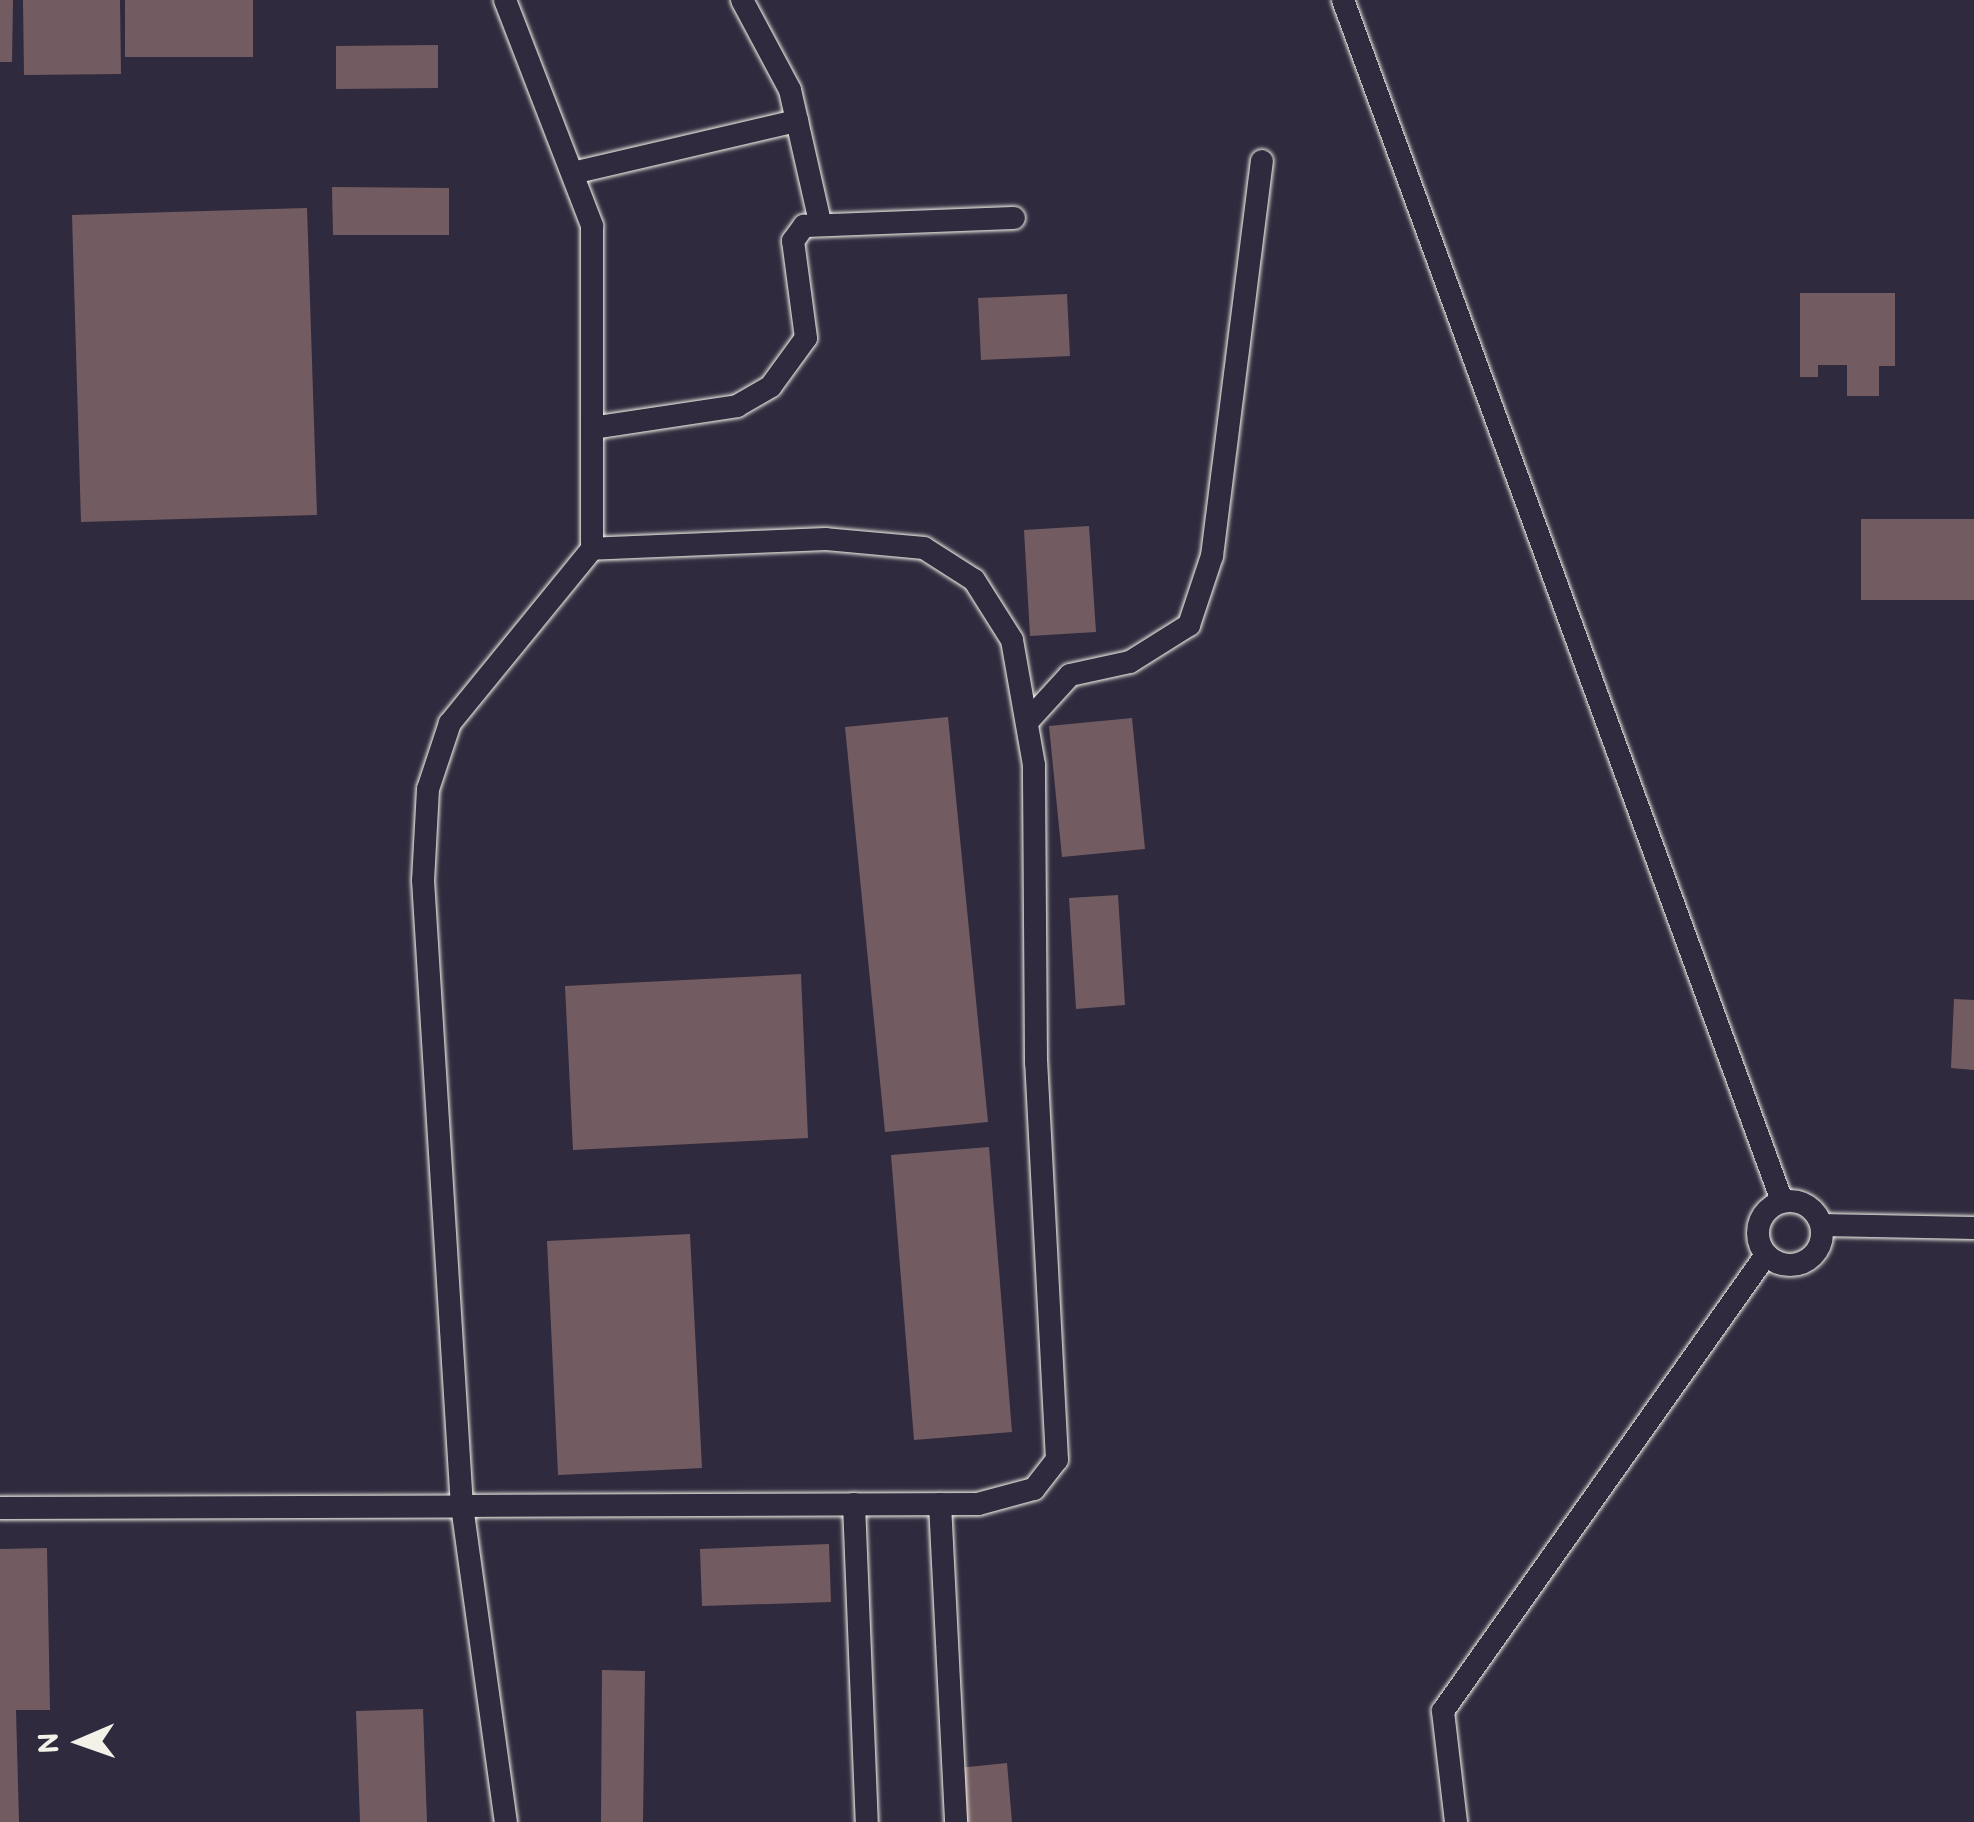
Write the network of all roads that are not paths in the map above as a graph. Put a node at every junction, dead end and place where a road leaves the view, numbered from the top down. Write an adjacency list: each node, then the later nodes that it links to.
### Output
1 (505, 0): 6 (lane)
2 (742, 0): 4 (lane)
3 (1343, 0): 12 (lane)
4 (797, 121): 6 (lane); 8 (lane)
5 (1262, 161): 11 (lane)
6 (578, 172): 9 (lane)
7 (1014, 218): 8 (lane)
8 (820, 222): 9 (lane)
9 (592, 428): 10 (lane)
10 (592, 550): 11 (lane); 18 (lane)
11 (1028, 721): 17 (lane)
12 (1782, 1201): 13 (lane); 15 (lane)
13 (1822, 1226): 14 (lane); 15 (lane)
14 (1974, 1228)
15 (1766, 1255): 23 (lane)
16 (854, 1504): 17 (lane); 18 (lane); 21 (lane)
17 (940, 1504): 22 (lane)
18 (462, 1506): 19 (lane); 20 (lane)
19 (0, 1508)
20 (506, 1822)
21 (866, 1822)
22 (956, 1822)
23 (1456, 1822)

